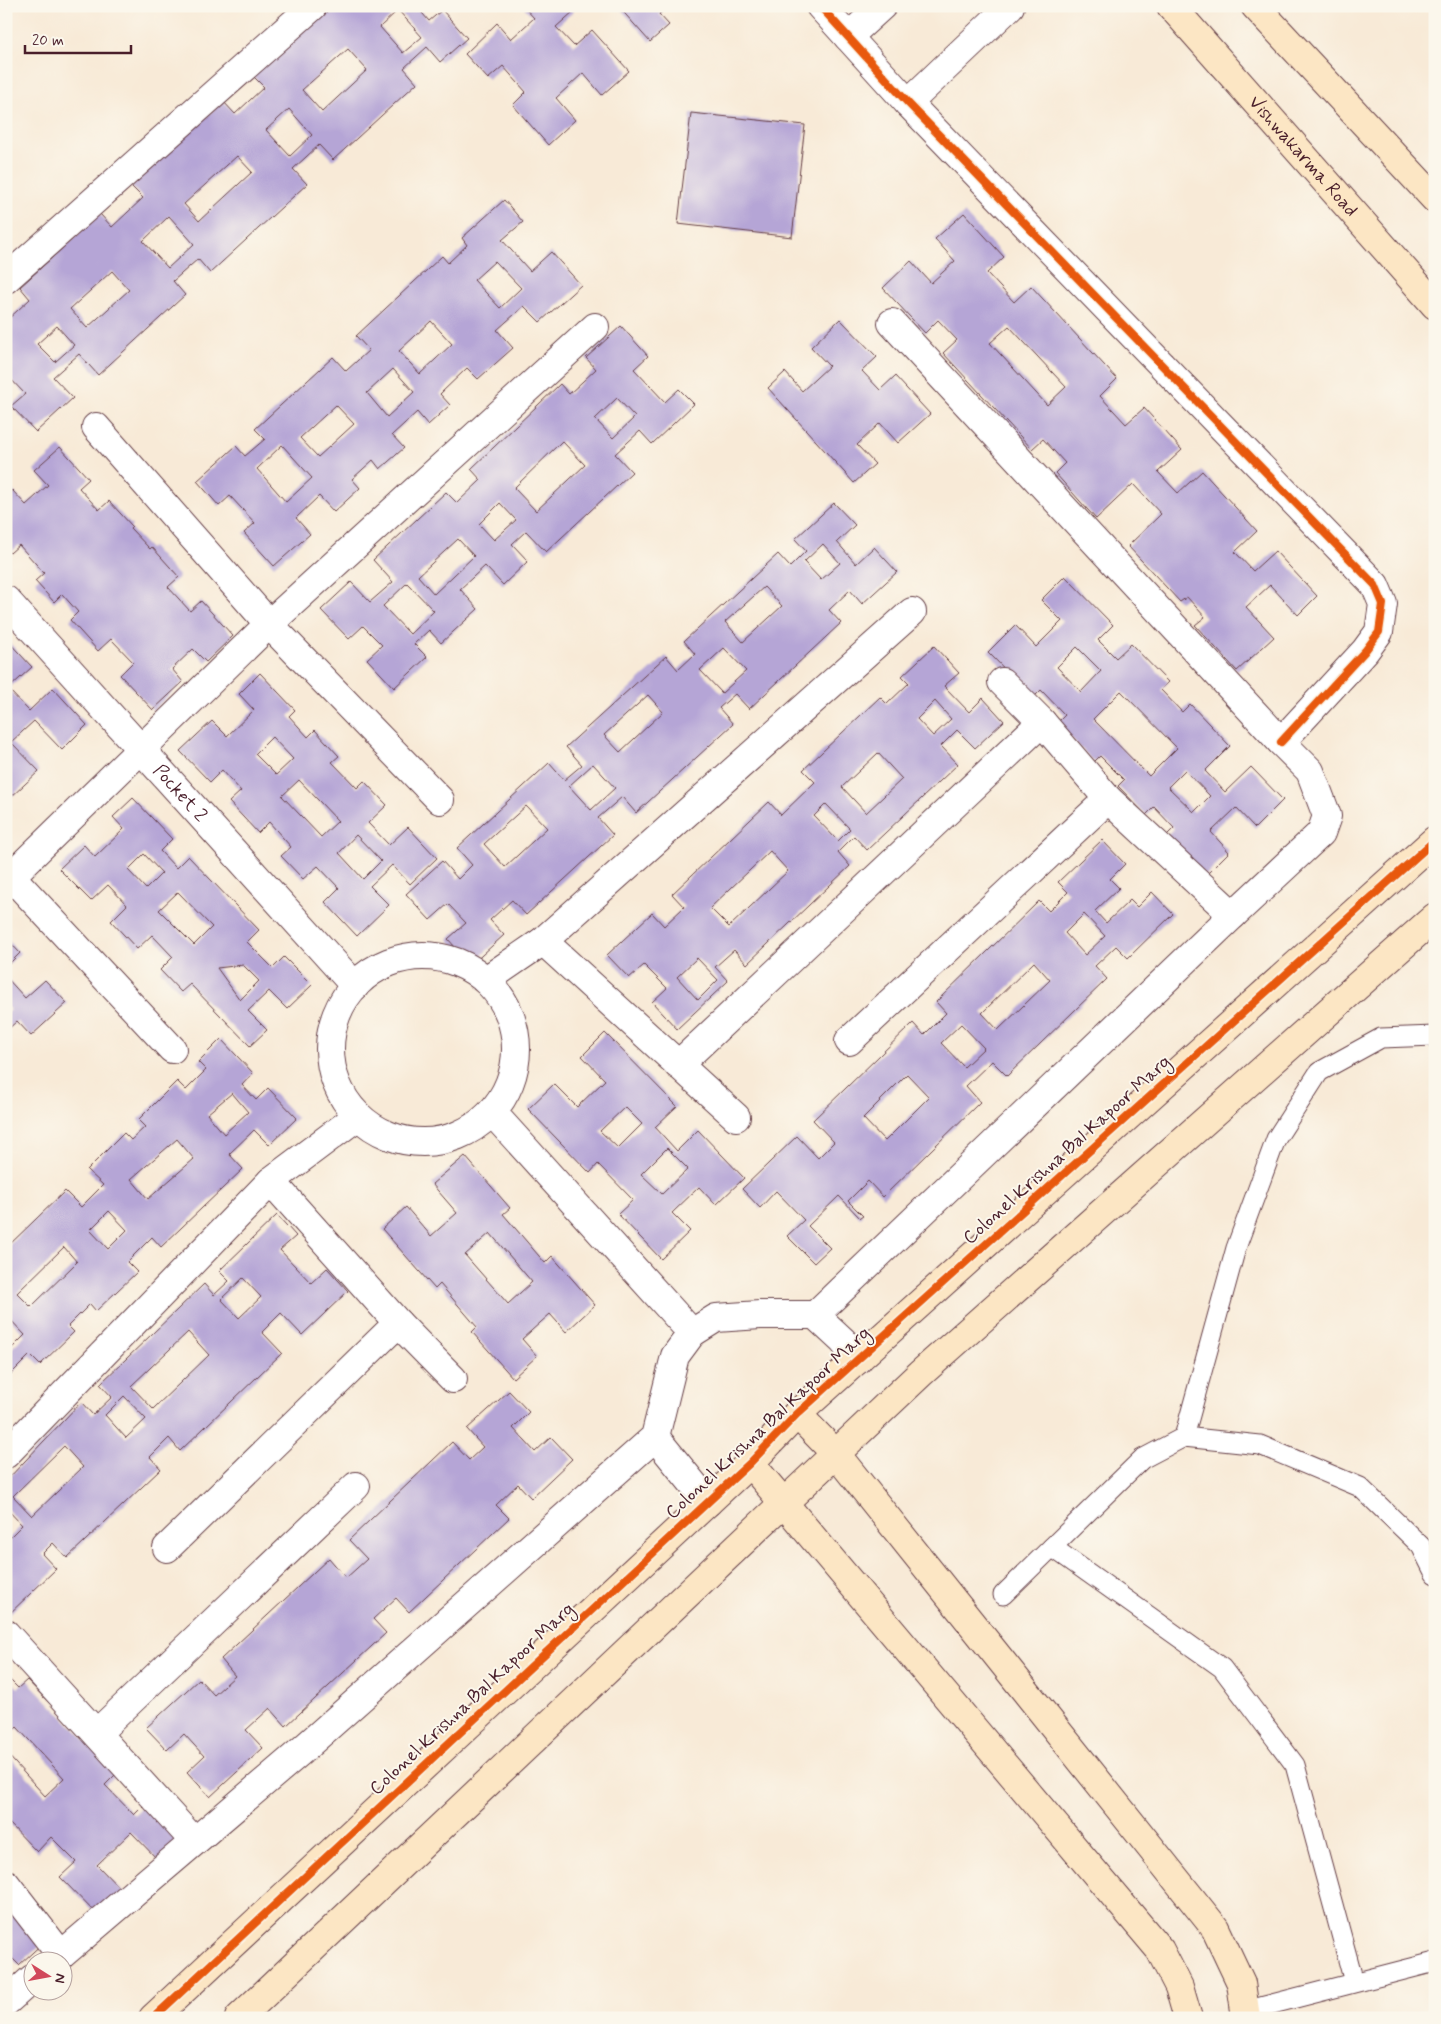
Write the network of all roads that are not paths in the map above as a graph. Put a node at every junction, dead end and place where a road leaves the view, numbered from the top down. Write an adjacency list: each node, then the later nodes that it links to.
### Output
1 (313, 6): 10 (street)
2 (820, 6): 7 (street)
3 (882, 6): 7 (street)
4 (1010, 6): 8 (street)
5 (1171, 6): 11 (street, Vishwakarma Road)
6 (1255, 6): 9 (street)
7 (848, 37): 8 (street)
8 (908, 103): 20 (street)
9 (1435, 200)
10 (6, 279)
11 (1435, 306)
12 (892, 323): 20 (street)
13 (595, 327): 17 (street)
14 (96, 427): 17 (street)
15 (6, 600): 21 (street, Pocket 2)
16 (912, 612): 28 (street)
17 (269, 624): 21 (street); 23 (street)
18 (1002, 682): 19 (street)
19 (1042, 722): 22 (street); 34 (street)
20 (1281, 742): 26 (street)
21 (142, 749): 25 (street); 30 (street, Pocket 2)
22 (1108, 799): 26 (street); 32 (street)
23 (440, 800)
24 (1435, 840): 42 (street, Colonel Krishna Bal Kapoor Marg)
25 (8, 877): 33 (street)
26 (1233, 914): 39 (street)
27 (1435, 917): 48 (street)
28 (543, 940): 29 (street); 34 (street)
29 (486, 980): 30 (street); 35 (street)
30 (355, 986): 36 (street)
31 (1435, 1036): 46 (lane)
32 (849, 1041)
33 (172, 1049)
34 (678, 1065): 37 (street)
35 (492, 1112): 36 (street); 41 (street)
36 (358, 1116): 38 (street)
37 (736, 1117)
38 (271, 1181): 40 (street); 47 (street)
39 (815, 1315): 41 (street); 42 (street)
40 (398, 1323): 43 (street); 54 (street)
41 (692, 1333): 45 (street)
42 (858, 1360): 44 (street, Colonel Krishna Bal Kapoor Marg)
43 (453, 1379)
44 (798, 1414): 48 (street); 49 (street, Colonel Krishna Bal Kapoor Marg)
45 (655, 1437): 51 (street); 59 (street)
46 (1184, 1437): 53 (lane); 55 (lane)
47 (6, 1454)
48 (836, 1454): 52 (street); 67 (street)
49 (750, 1463): 51 (street, Colonel Krishna Bal Kapoor Marg); 52 (street)
50 (356, 1486): 58 (street)
51 (708, 1502): 68 (street, Colonel Krishna Bal Kapoor Marg)
52 (785, 1502): 69 (street); 70 (street)
53 (1052, 1547): 56 (lane); 64 (lane)
54 (167, 1548)
55 (1435, 1574)
56 (1003, 1595)
57 (6, 1634): 58 (street)
58 (97, 1733): 59 (street)
59 (194, 1841): 62 (street)
60 (6, 1884): 61 (street)
61 (53, 1952)
62 (64, 1952)
63 (1435, 1962): 64 (lane)
64 (1354, 1982): 67 (lane)
65 (22, 1988): 66 (street)
66 (6, 2002)
67 (1245, 2014)
68 (153, 2018)
69 (239, 2018)
70 (1188, 2018)

